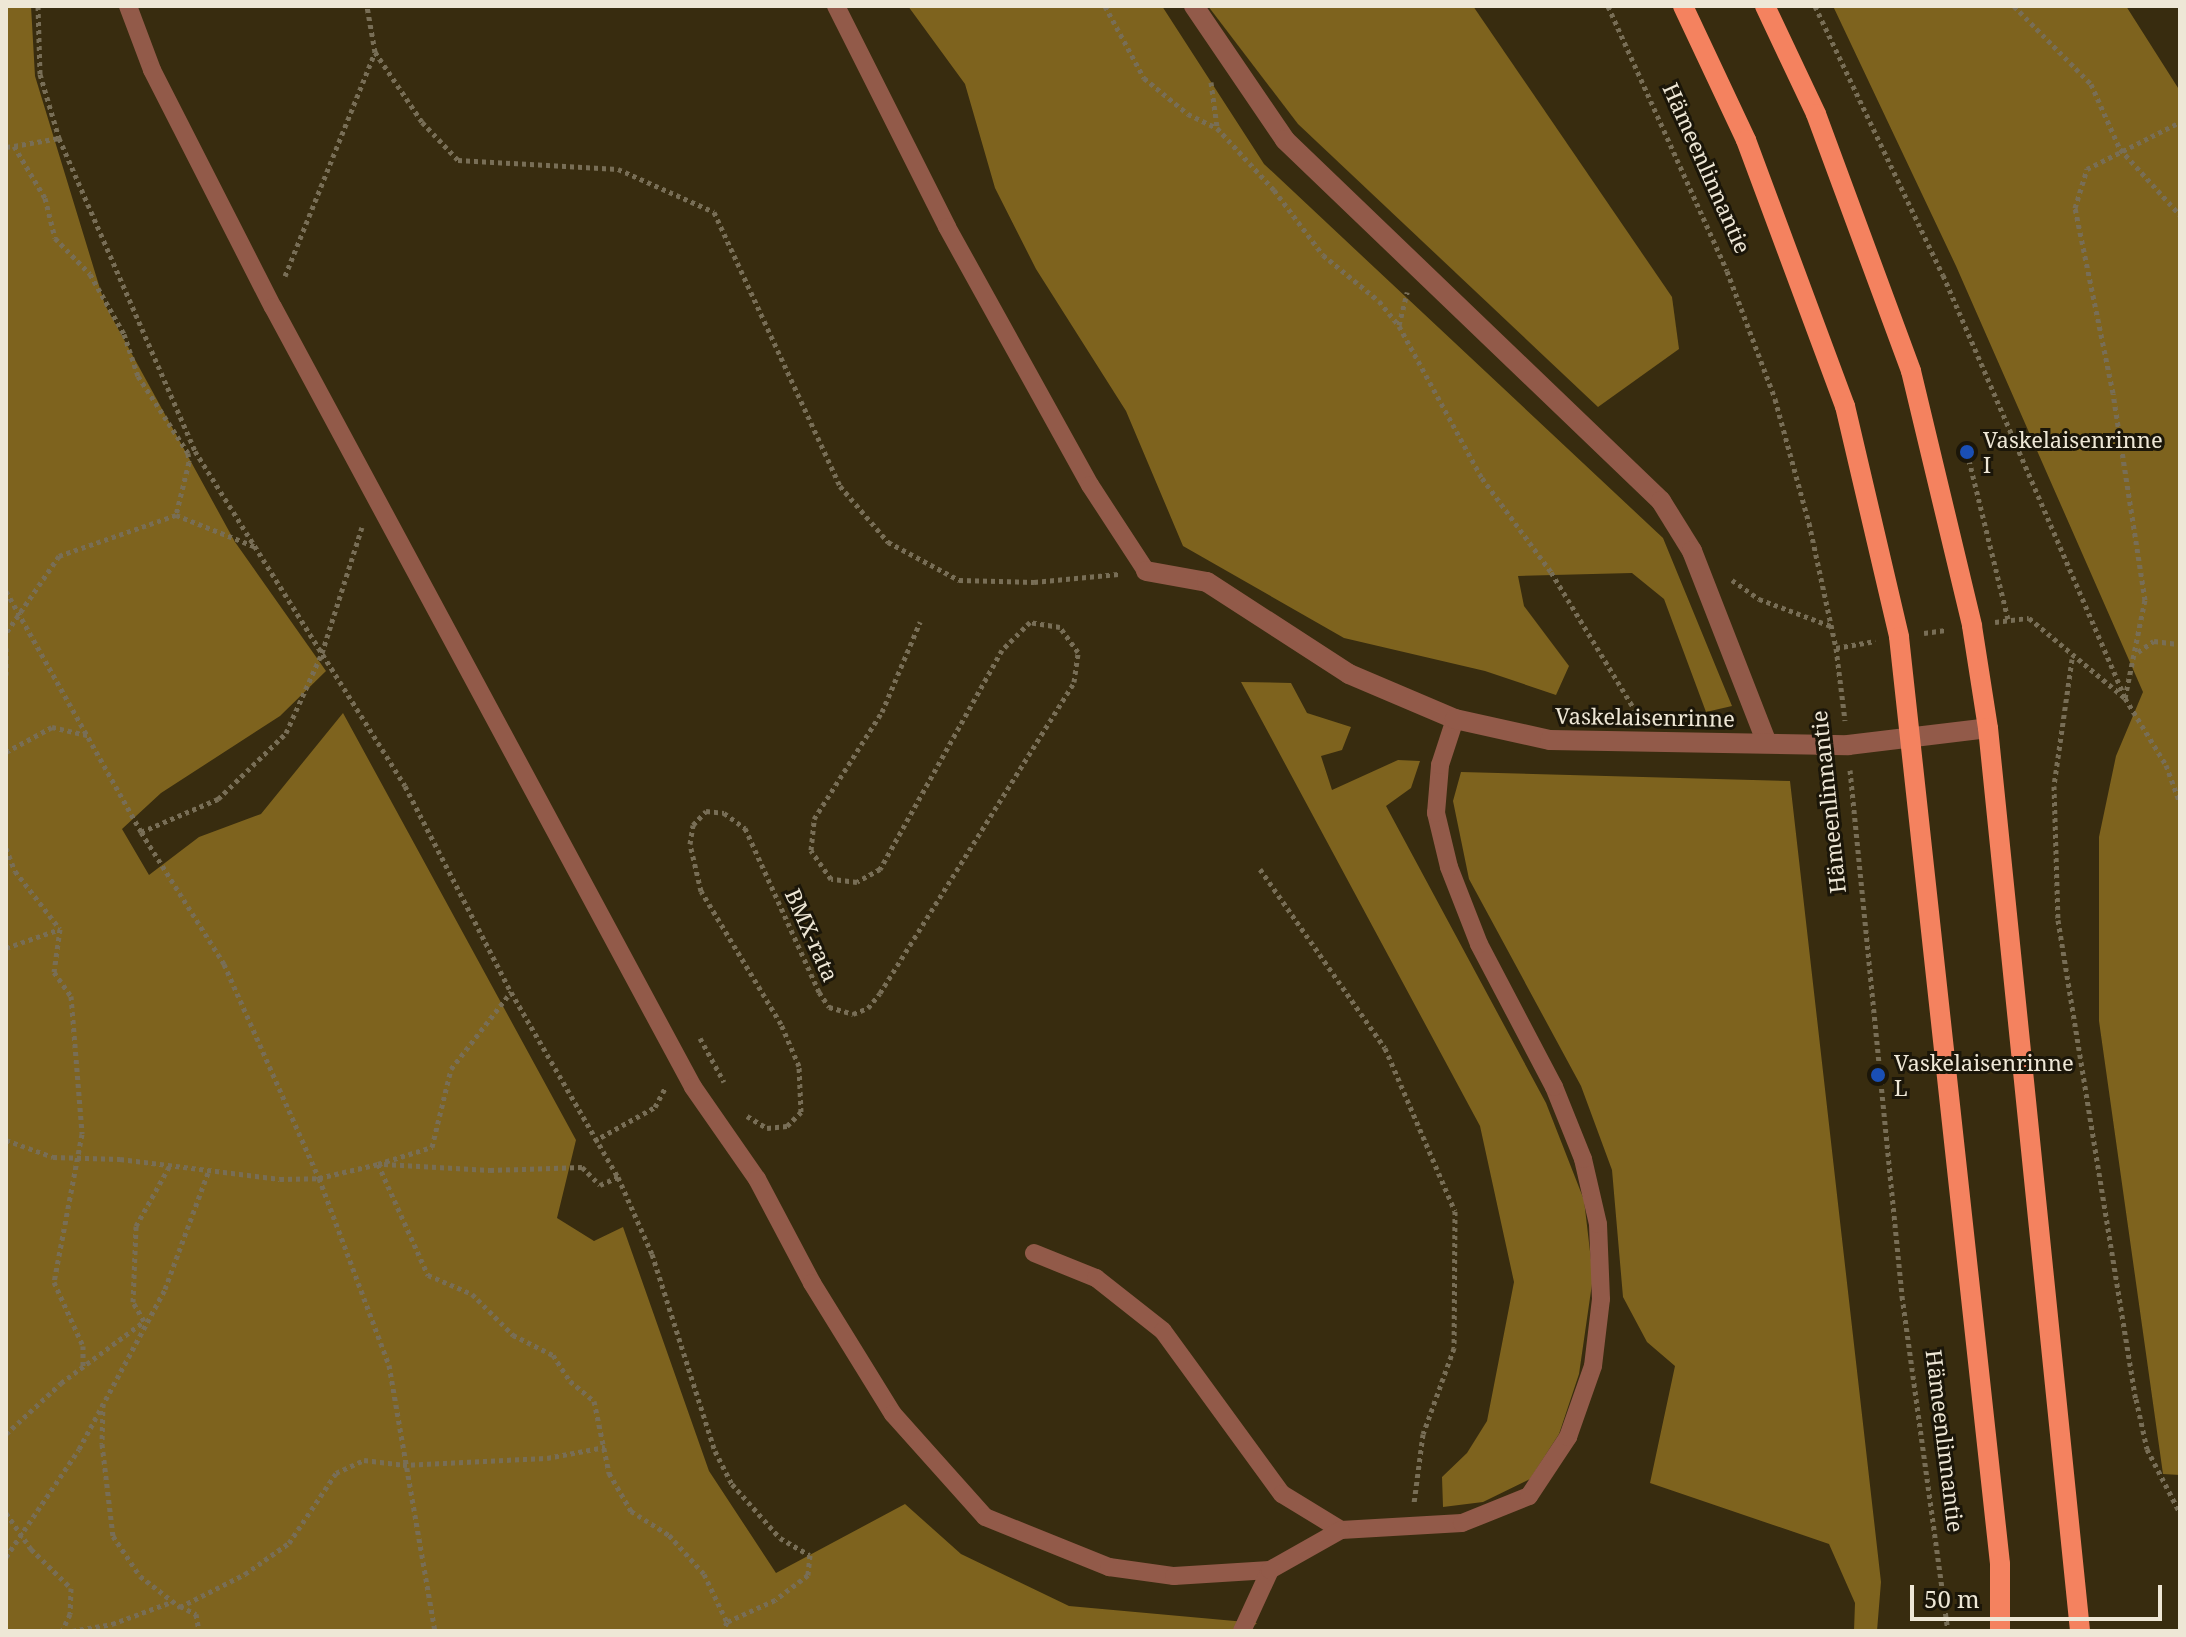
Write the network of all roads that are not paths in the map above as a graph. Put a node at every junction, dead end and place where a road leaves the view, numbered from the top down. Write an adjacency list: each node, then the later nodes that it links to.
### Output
1 (128, 6): 13 (lane)
2 (836, 6): 6 (lane)
3 (1194, 6): 10 (street)
4 (1683, 6): 9 (main road, Hämeenlinnantie)
5 (1765, 6): 8 (main road)
6 (1146, 571): 7 (street, Vaskelaisenrinne)
7 (1455, 719): 10 (street, Vaskelaisenrinne); 12 (lane)
8 (1988, 728): 9 (street, Vaskelaisenrinne); 16 (main road)
9 (1910, 742): 10 (street, Vaskelaisenrinne); 15 (main road, Hämeenlinnantie)
10 (1767, 743)
11 (1034, 1253): 12 (lane)
12 (1341, 1530): 13 (lane)
13 (1270, 1570): 14 (lane)
14 (1242, 1631)
15 (2000, 1631)
16 (2080, 1631)

